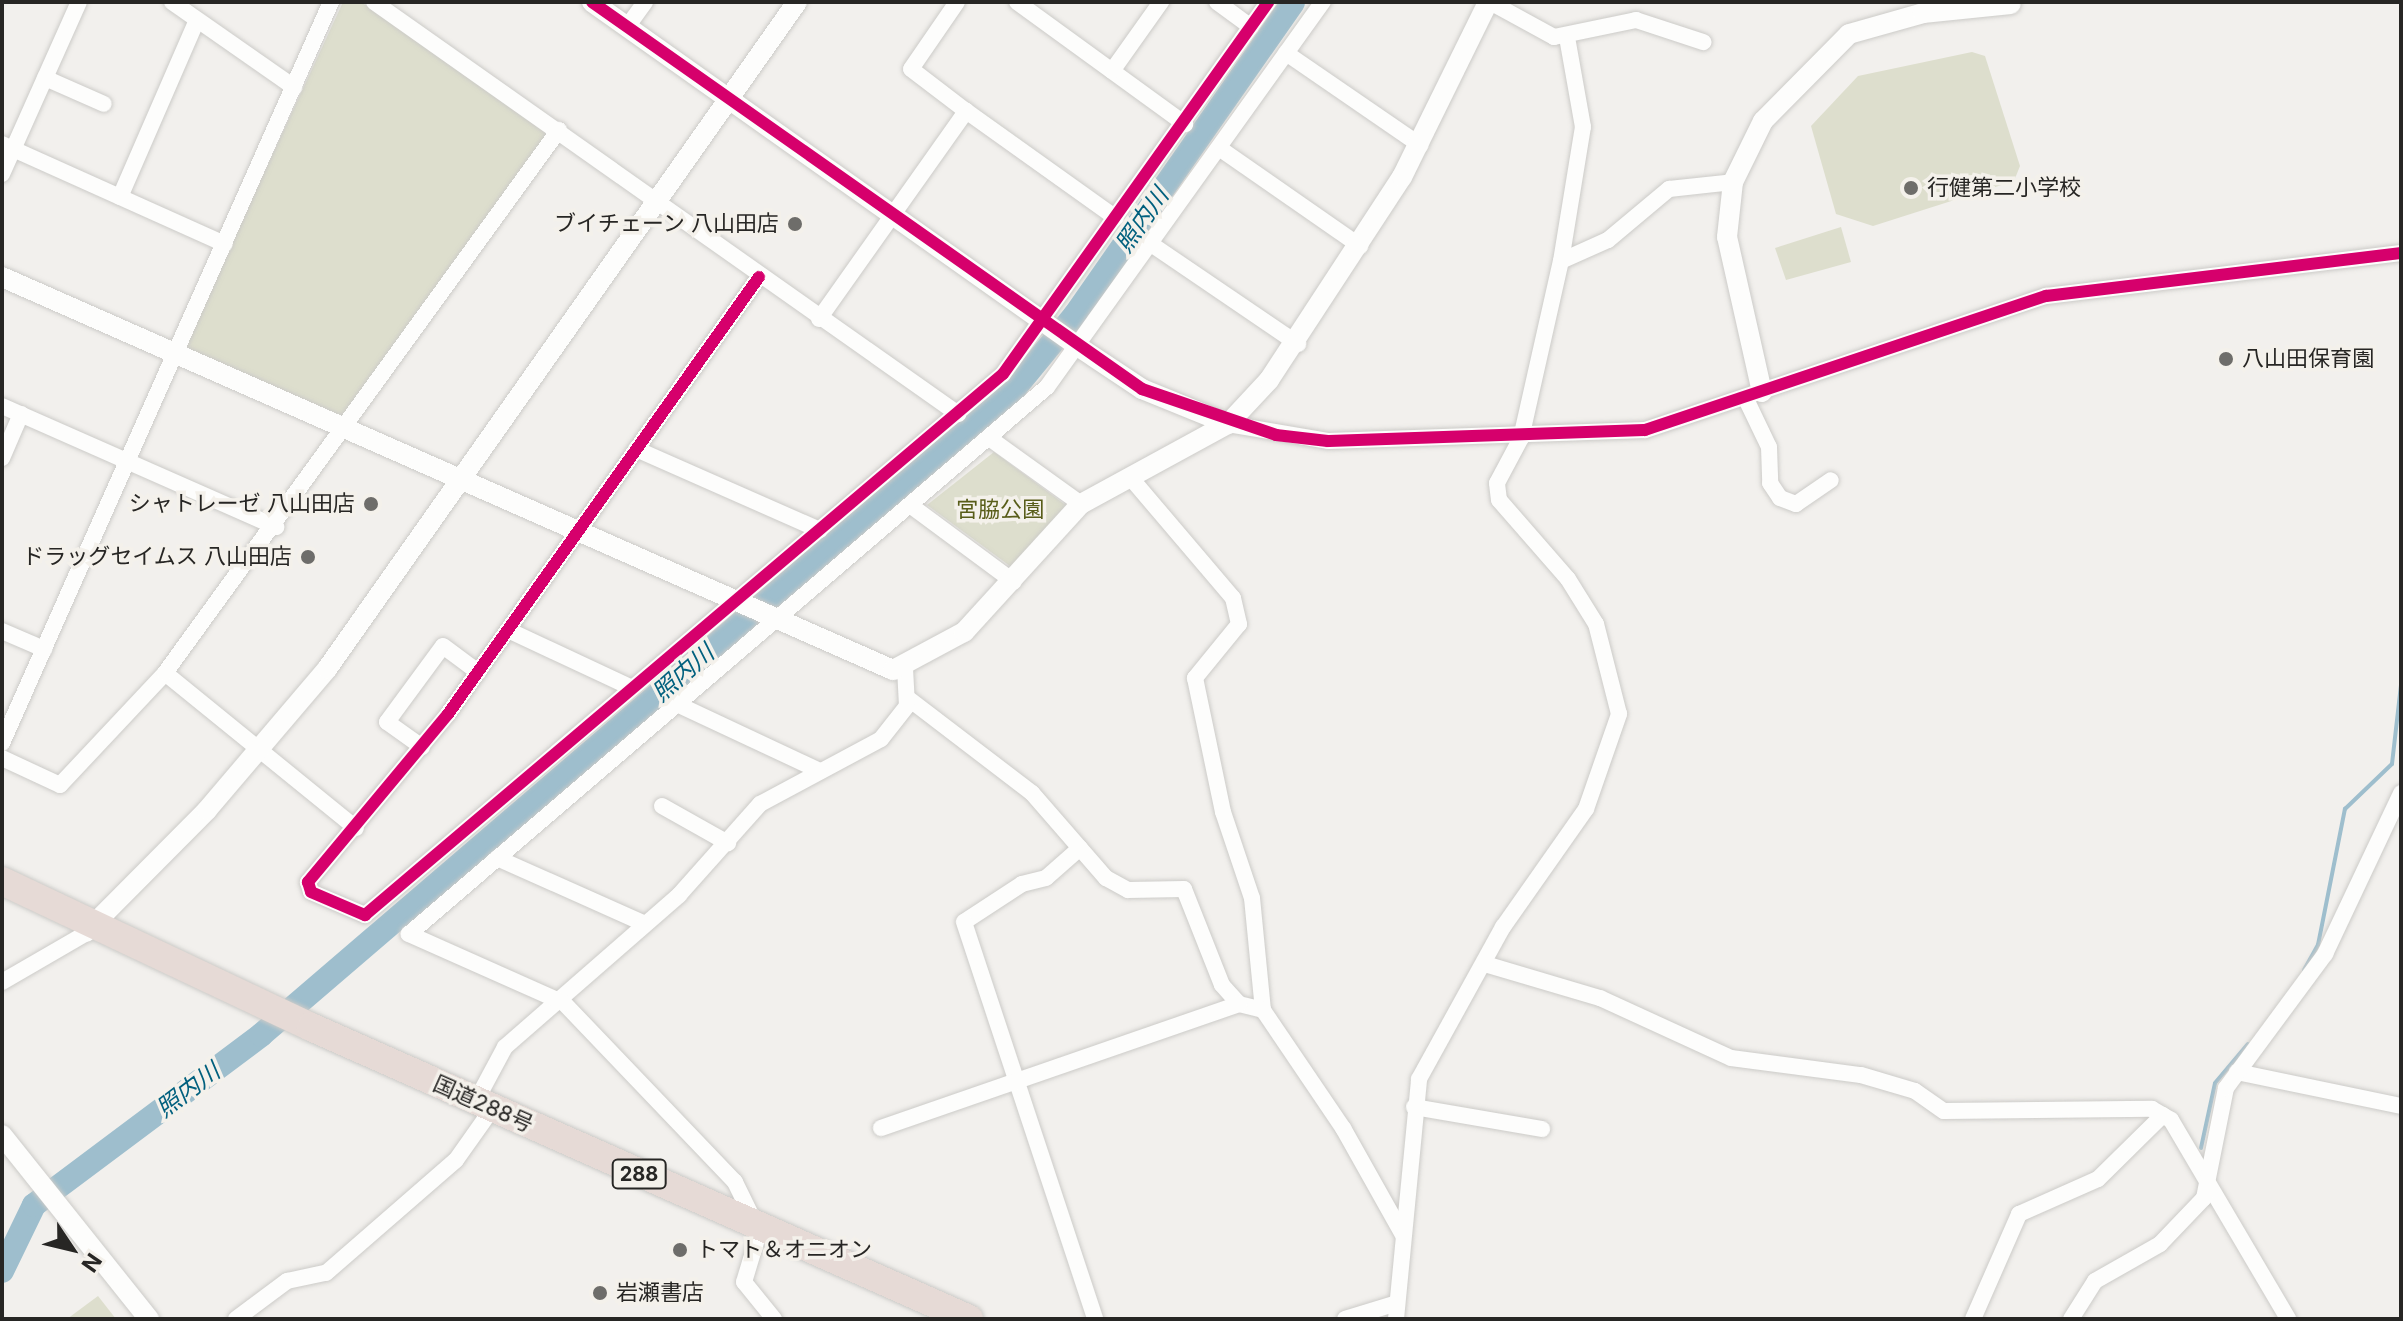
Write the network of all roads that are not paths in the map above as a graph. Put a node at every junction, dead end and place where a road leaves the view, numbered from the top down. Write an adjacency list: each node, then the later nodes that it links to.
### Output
1 (79, 2): 23 (street)
2 (172, 2): 16 (street)
3 (331, 2): 24 (street)
4 (374, 2): 29 (street)
5 (592, 2): 17 (street)
6 (645, 2): 17 (street)
7 (797, 2): 25 (street)
8 (957, 2): 27 (street)
9 (1017, 2): 22 (street)
10 (1161, 2): 22 (street)
11 (1217, 2): 18 (street)
12 (1268, 2): 18 (street)
13 (1323, 2): 21 (street)
14 (1489, 2): 19 (street); 30 (street)
15 (2015, 3): 34 (street)
16 (197, 20): 24 (street); 35 (street)
17 (627, 27): 25 (street)
18 (1251, 27): 28 (street)
19 (1567, 37): 20 (street); 43 (street)
20 (1703, 42)
21 (1286, 53): 30 (street); 32 (street)
22 (1112, 71): 28 (street)
23 (45, 78): 26 (street); 31 (street)
24 (294, 87): 39 (street)
25 (728, 99): 36 (street); 37 (street)
26 (104, 104)
27 (966, 111): 37 (street); 38 (street)
28 (1185, 124): 38 (street)
29 (559, 130): 36 (street); 56 (street)
30 (1420, 145): 41 (street)
31 (8, 147): 33 (street); 35 (street)
32 (1219, 148): 40 (street); 41 (street)
33 (2, 174)
34 (1733, 182): 43 (street); 51 (street)
35 (120, 197): 39 (street)
36 (657, 201): 45 (street); 64 (street)
37 (892, 215): 46 (street); 47 (street)
38 (1116, 218): 47 (street)
39 (225, 244): 50 (street)
40 (1151, 244): 48 (street); 49 (street)
41 (1360, 246): 48 (street)
42 (2401, 253): 51 (street)
43 (1561, 261): 57 (street)
44 (2, 277): 50 (street)
45 (759, 277): 46 (street); 59 (street)
46 (819, 319): 54 (street)
47 (1042, 320): 49 (street); 54 (street)
48 (1298, 344): 55 (street)
49 (1079, 347): 55 (street); 58 (street)
50 (174, 354): 56 (street); 61 (street)
51 (1753, 394): 57 (street); 63 (street)
52 (2, 406): 53 (street)
53 (21, 414): 60 (street); 61 (street)
54 (958, 414): 68 (street)
55 (1228, 424): 57 (street); 62 (street)
56 (346, 429): 64 (street); 67 (street)
57 (1521, 438): 97 (street)
58 (992, 440): 65 (street); 66 (street)
59 (636, 449): 68 (street); 69 (street)
60 (2, 458)
61 (128, 461): 67 (street); 75 (street)
62 (1130, 477): 65 (street); 101 (street)
63 (1831, 480)
64 (459, 482): 69 (street); 84 (street)
65 (1081, 504): 70 (street)
66 (914, 508): 70 (street); 72 (street)
67 (276, 527): 78 (street)
68 (820, 530): 71 (street)
69 (576, 533): 71 (street); 73 (street)
70 (1014, 582): 76 (street)
71 (735, 601): 72 (street); 79 (street)
72 (779, 620): 76 (street); 81 (street)
73 (508, 630): 77 (street); 79 (street)
74 (2, 631): 75 (street)
75 (44, 649): 82 (street)
76 (905, 668): 80 (street)
77 (478, 672): 83 (street); 83 (street)
78 (165, 673): 84 (street); 85 (street)
79 (632, 688): 89 (street)
80 (909, 699): 86 (street); 91 (street)
81 (679, 705): 86 (street); 92 (street)
82 (2, 743)
83 (422, 747): 89 (street)
84 (261, 750): 89 (street); 96 (street)
85 (2, 758)
86 (820, 771): 90 (street)
87 (2401, 793): 102 (street)
88 (662, 806): 90 (street)
89 (356, 828)
90 (728, 843): 95 (street)
91 (1080, 848): 100 (street); 103 (street)
92 (497, 858): 95 (street); 99 (street)
93 (2, 881): 96 (highway, 国道288号 / 288)
94 (2, 900): 96 (highway, 国道288号 / 288)
95 (643, 923): 99 (street)
96 (90, 929): 98 (street); 106 (highway, 国道288号 / 288)
97 (1485, 964): 105 (street); 107 (street)
98 (2, 982)
99 (564, 1003): 106 (street); 112 (street)
100 (1239, 1004): 101 (street); 103 (street)
101 (1263, 1010): 113 (street)
102 (2237, 1072): 104 (street); 111 (street)
103 (1018, 1082): 108 (street); 120 (street)
104 (2401, 1106)
105 (1414, 1107): 109 (street); 113 (street)
106 (480, 1110): 112 (highway, 国道288号 / 288); 116 (street)
107 (2163, 1115): 111 (street); 122 (street)
108 (881, 1128)
109 (1542, 1129)
110 (2, 1135): 115 (street)
111 (2208, 1188): 123 (street); 124 (street)
112 (756, 1232): 117 (street); 118 (highway, 国道288号 / 288); 119 (highway, 国道288号 / 288)
113 (1403, 1235): 114 (street)
114 (1396, 1311): 121 (street)
115 (149, 1319)
116 (236, 1319)
117 (774, 1319)
118 (949, 1319)
119 (969, 1319)
120 (1095, 1319)
121 (1345, 1319)
122 (1973, 1319)
123 (2071, 1319)
124 (2288, 1319)

